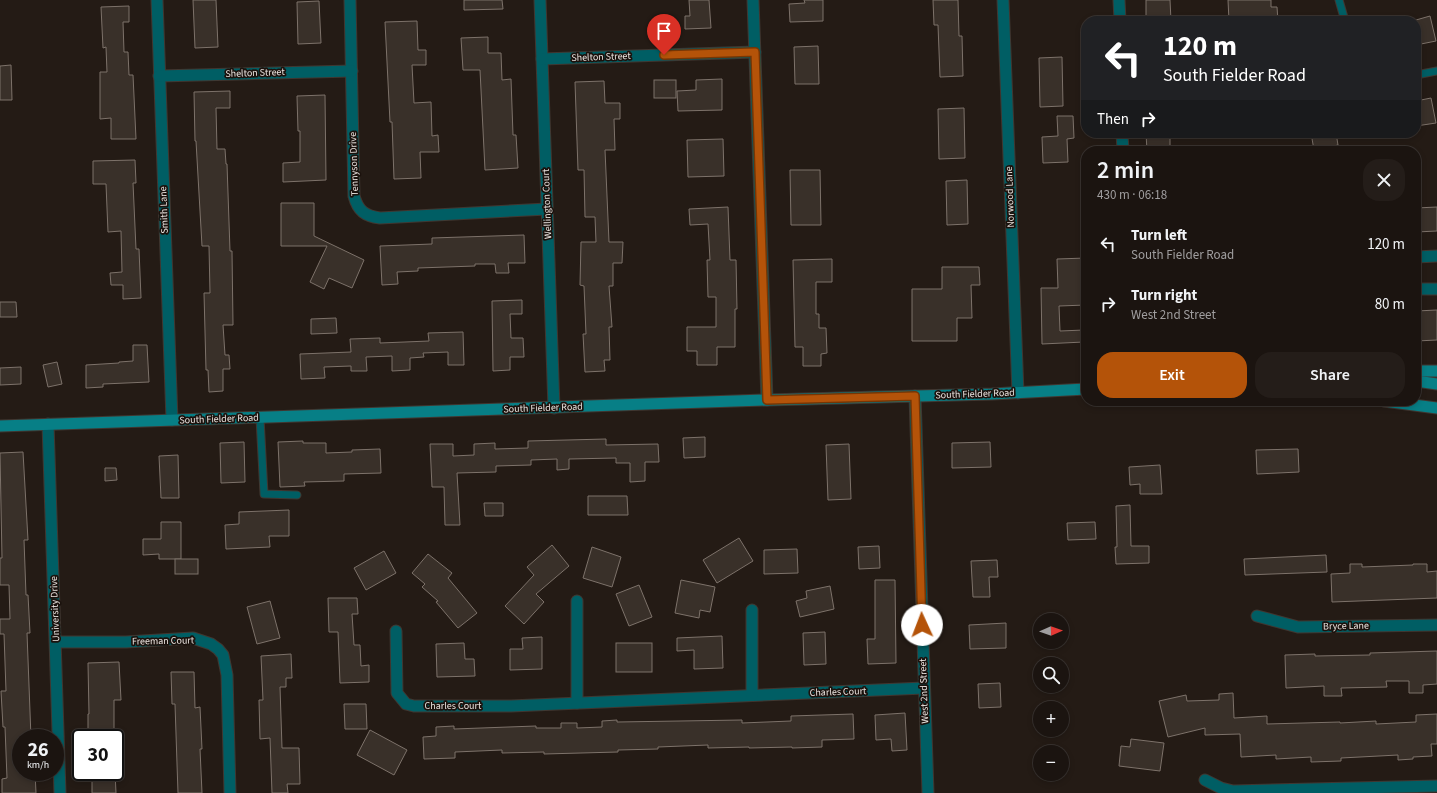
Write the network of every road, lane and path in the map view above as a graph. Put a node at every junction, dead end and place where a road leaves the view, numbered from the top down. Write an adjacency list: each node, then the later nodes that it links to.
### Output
1 (157, 0): 15 (street, Smith Lane)
2 (350, 0): 12 (street, Tennyson Drive)
3 (540, 0): 11 (street, Wellington Court)
4 (753, 0): 10 (street)
5 (1003, 0): 26 (street, Norwood Lane)
6 (1119, 0): 8 (street)
7 (1339, 0): 9 (lane)
8 (1120, 16)
9 (1344, 16)
10 (755, 52): 11 (street, Shelton Street); 28 (street)
11 (542, 59): 16 (street, Wellington Court)
12 (352, 70): 15 (street, Shelton Street); 16 (street, Tennyson Drive)
13 (1437, 71): 14 (lane)
14 (1421, 73)
15 (159, 76): 33 (street, Smith Lane)
16 (547, 209): 30 (street, Wellington Court)
17 (1437, 256): 18 (street)
18 (1421, 257)
19 (1421, 289): 20 (street)
20 (1437, 289)
21 (1421, 371): 22 (main road)
22 (1437, 371)
23 (1421, 382): 24 (main road)
24 (1437, 384)
25 (1081, 389): 26 (main road, South Fielder Road)
26 (1018, 393): 27 (main road, South Fielder Road)
27 (915, 396): 28 (main road, South Fielder Road); 43 (street, West 2nd Street)
28 (767, 400): 30 (main road, South Fielder Road)
29 (1421, 406): 31 (main road)
30 (554, 408): 32 (main road, South Fielder Road)
31 (1437, 408)
32 (260, 418): 33 (main road, South Fielder Road); 36 (lane)
33 (172, 420): 34 (main road, South Fielder Road)
34 (48, 424): 35 (main road, South Fielder Road); 42 (street, University Drive)
35 (0, 426)
36 (297, 495)
37 (577, 601): 45 (street)
38 (752, 610): 44 (street)
39 (1257, 616): 40 (street, Bryce Lane)
40 (1437, 625)
41 (396, 631): 45 (street, Charles Court)
42 (56, 642): 48 (street, University Drive); 49 (street, Freeman Court)
43 (924, 688): 44 (street, Charles Court); 50 (street, West 2nd Street)
44 (752, 696): 45 (street, Charles Court)
45 (577, 703)
46 (1205, 780): 47 (street)
47 (1437, 786)
48 (60, 793)
49 (230, 793)
50 (928, 793)

